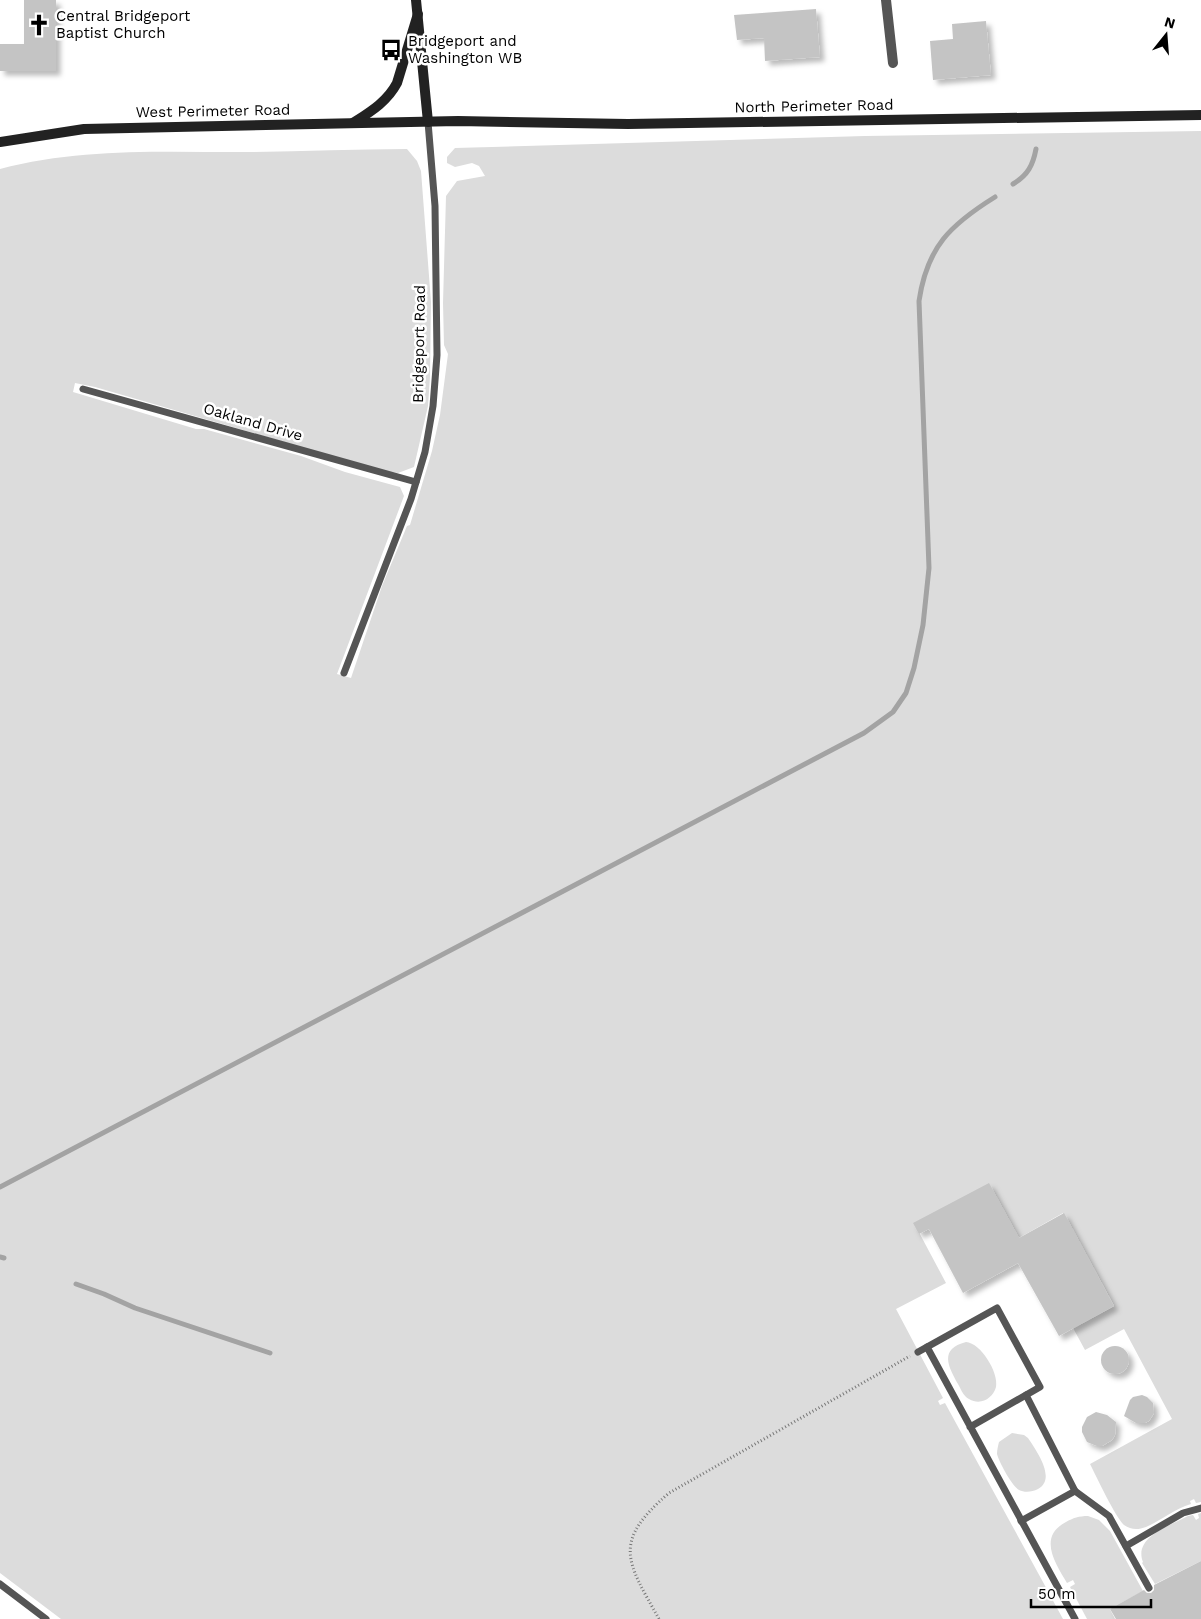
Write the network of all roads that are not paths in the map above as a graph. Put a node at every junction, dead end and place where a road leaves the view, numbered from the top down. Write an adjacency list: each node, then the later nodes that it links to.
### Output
1 (416, 0): 3 (street, Bridgeport Road)
2 (886, 0): 4 (street)
3 (418, 14): 6 (street, Bridgeport Road); 7 (street)
4 (893, 63)
5 (1201, 115): 6 (street, North Perimeter Road)
6 (428, 122): 7 (street, West Perimeter Road); 10 (lane, Bridgeport Road)
7 (353, 123): 8 (street, West Perimeter Road)
8 (0, 142)
9 (83, 389): 10 (lane, Oakland Drive)
10 (416, 482): 11 (lane, Bridgeport Road)
11 (344, 673)
12 (927, 1346): 13 (lane); 14 (lane); 15 (lane)
13 (918, 1352)
14 (1026, 1395): 15 (lane); 16 (lane)
15 (970, 1427): 18 (lane)
16 (1075, 1491): 18 (lane); 19 (lane)
17 (1201, 1508): 19 (lane)
18 (1022, 1521): 23 (lane)
19 (1126, 1546): 21 (lane)
20 (0, 1584): 22 (lane)
21 (1149, 1588)
22 (46, 1619)
23 (1075, 1619)

